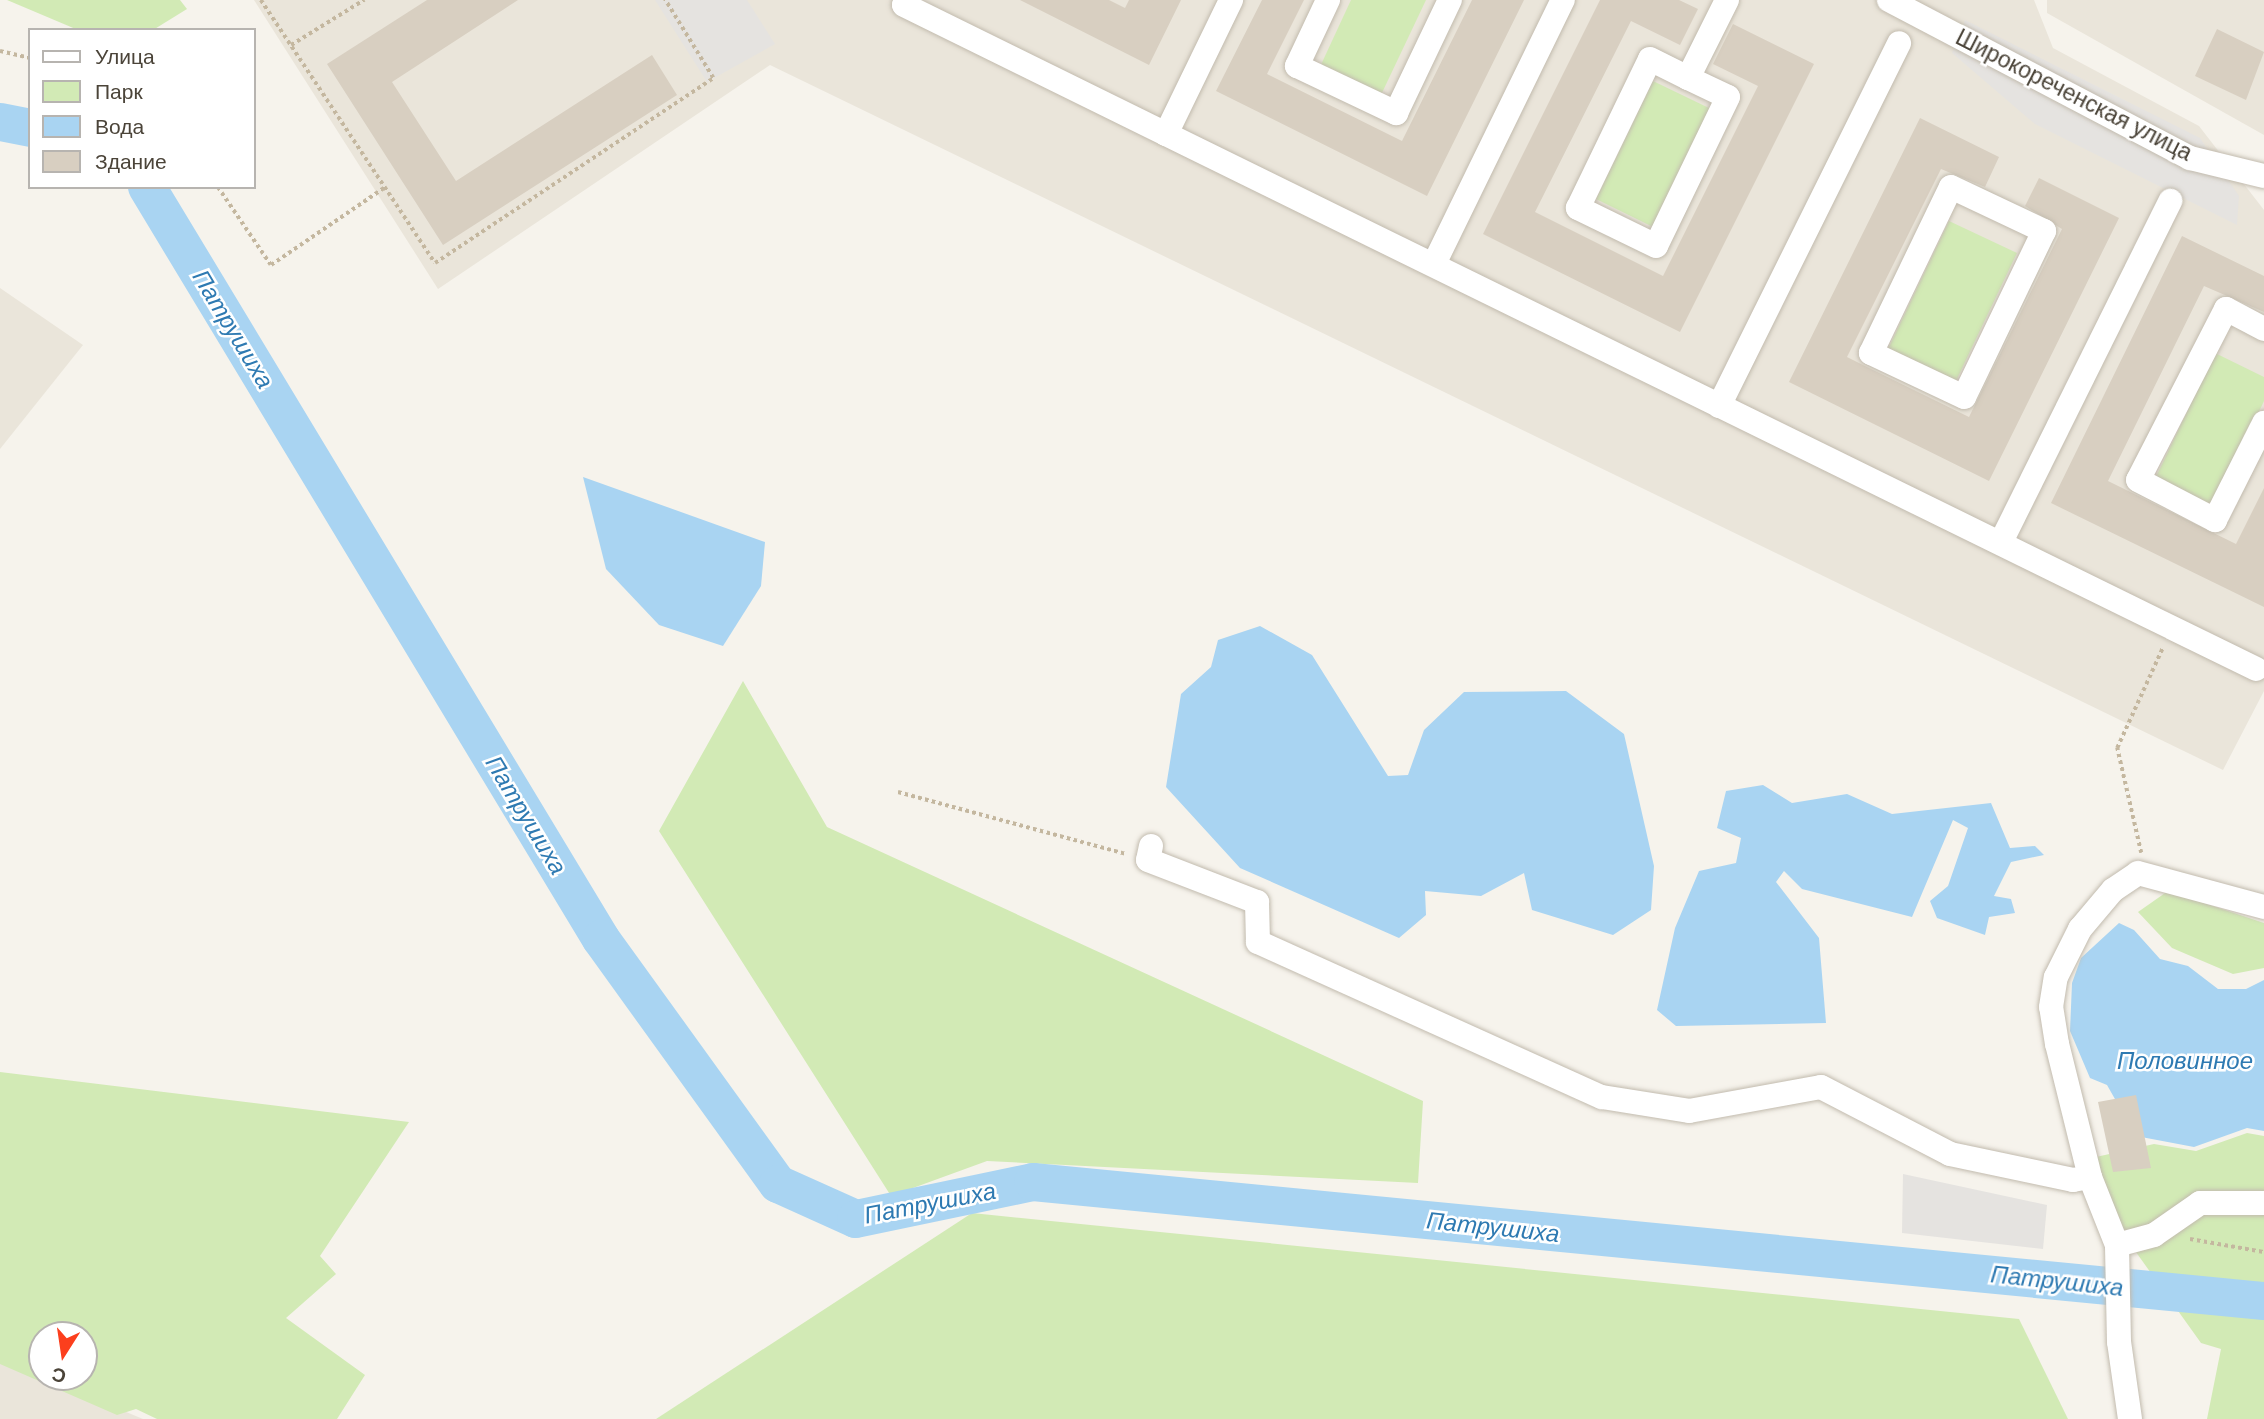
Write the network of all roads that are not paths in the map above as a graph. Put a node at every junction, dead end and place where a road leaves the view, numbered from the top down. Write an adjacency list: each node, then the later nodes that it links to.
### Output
1 (906, 0): 10 (street)
2 (1231, 0): 10 (street)
3 (1328, 0): 4 (street)
4 (1450, 0)
5 (1563, 0): 14 (street)
6 (1727, 0): 9 (street)
7 (1889, 0): 11 (street, Широкореченская улица)
8 (1899, 43): 16 (street)
9 (1688, 78): 9 (street)
10 (1166, 134): 14 (street)
11 (2262, 168)
12 (2169, 201): 18 (street)
13 (2043, 231): 13 (street)
14 (1434, 264): 16 (street)
15 (2264, 329): 17 (street)
16 (1719, 406): 18 (street)
17 (2264, 424)
18 (2001, 542): 19 (street)
19 (2256, 669)
20 (1149, 853): 22 (street)
21 (2264, 907): 22 (street)
22 (2090, 1177): 24 (street)
23 (2264, 1203): 24 (street)
24 (2117, 1253): 25 (street)
25 (2130, 1419)

